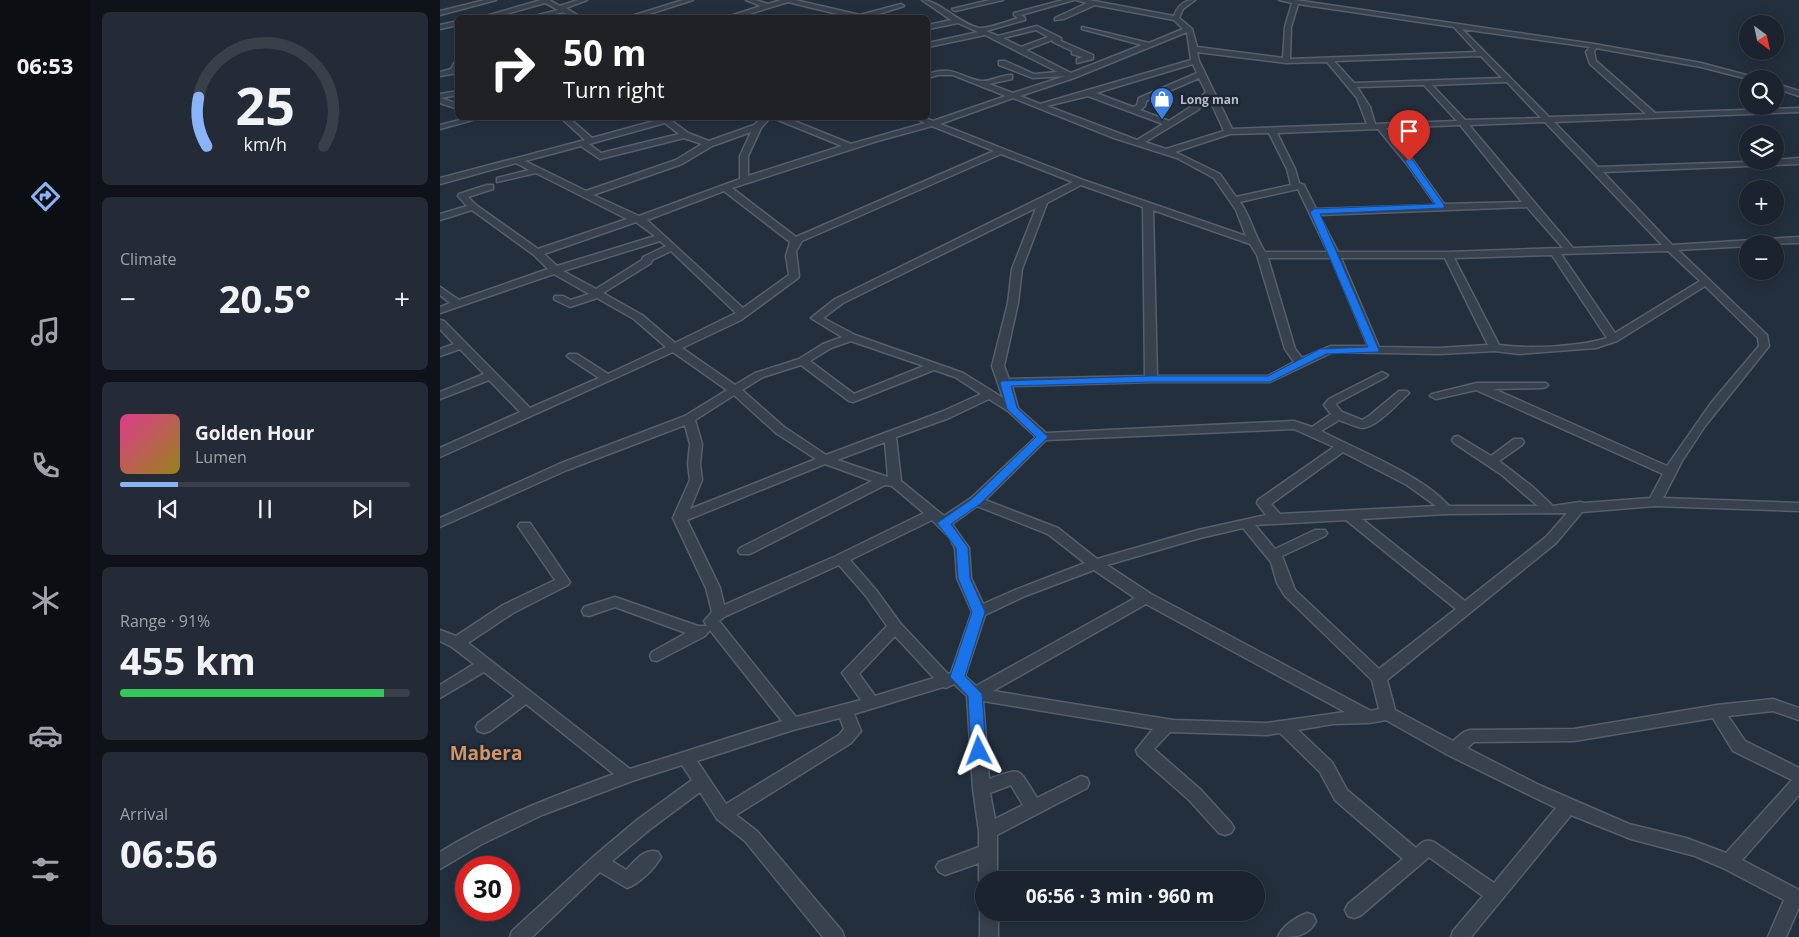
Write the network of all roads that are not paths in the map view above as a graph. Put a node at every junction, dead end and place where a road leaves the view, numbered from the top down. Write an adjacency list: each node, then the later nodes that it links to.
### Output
1 (472, 0): 14 (street)
2 (493, 0): 14 (street)
3 (545, 0): 19 (street); 23 (street)
4 (584, 0): 19 (street)
5 (690, 0): 26 (street)
6 (749, 0): 18 (street)
7 (788, 0): 18 (street); 28 (street)
8 (925, 0): 31 (street)
9 (995, 0): 20 (street)
10 (1071, 0): 42 (street)
11 (1079, 0): 16 (street)
12 (1192, 0): 32 (street)
13 (1282, 0): 15 (street)
14 (484, 2): 22 (street)
15 (1296, 2): 37 (street); 56 (street)
16 (1094, 3): 21 (street); 33 (street)
17 (1132, 4): 21 (street)
18 (770, 6): 27 (street)
19 (562, 9): 24 (street); 25 (street)
20 (955, 9)
21 (1125, 9): 32 (street)
22 (440, 13)
23 (492, 15)
24 (541, 15)
25 (572, 15)
26 (638, 15)
27 (738, 15)
28 (851, 15)
29 (866, 15): 30 (street)
30 (887, 15)
31 (949, 17): 34 (street); 35 (street)
32 (1176, 18): 41 (street)
33 (1057, 19)
34 (959, 21): 39 (street); 42 (street)
35 (930, 22)
36 (455, 24): 38 (street)
37 (1456, 26): 49 (street); 52 (street)
38 (440, 27)
39 (930, 28)
40 (1084, 28): 48 (street)
41 (1188, 30): 48 (street); 50 (street)
42 (983, 31): 46 (street); 47 (street)
43 (455, 32): 44 (street)
44 (440, 35)
45 (1054, 37): 46 (street); 51 (street); 54 (street)
46 (997, 38): 51 (street)
47 (930, 44)
48 (1150, 45): 64 (street)
49 (1594, 46): 65 (street); 85 (street)
50 (1194, 49): 55 (street); 56 (street)
51 (1020, 50): 64 (street)
52 (1481, 54): 53 (street); 67 (street)
53 (1329, 60): 56 (street); 70 (street)
54 (1080, 61)
55 (1195, 61): 62 (street); 72 (street)
56 (1286, 61)
57 (1002, 63): 64 (street)
58 (930, 68): 60 (street)
59 (455, 69): 61 (street)
60 (937, 73): 63 (street); 69 (street)
61 (440, 74)
62 (1202, 74): 73 (street); 83 (street)
63 (930, 75)
64 (1068, 75): 77 (street)
65 (1739, 75)
66 (1009, 77): 69 (street)
67 (1509, 80): 68 (street); 93 (street)
68 (1426, 83): 70 (street); 96 (street)
69 (979, 84): 77 (street)
70 (1353, 85): 97 (street)
71 (1784, 88): 75 (street)
72 (1088, 93): 79 (street); 83 (street)
73 (1209, 93): 95 (street); 101 (street)
74 (455, 94): 76 (street)
75 (1799, 94)
76 (440, 96)
77 (1012, 96): 79 (street); 94 (street)
78 (440, 100): 80 (street)
79 (1040, 106): 104 (street)
80 (455, 107)
81 (455, 107): 84 (street)
82 (1799, 110): 85 (street)
83 (1133, 111): 95 (street)
84 (440, 112)
85 (1652, 115): 93 (street)
86 (468, 120): 98 (street)
87 (567, 120): 103 (street)
88 (665, 120): 103 (street)
89 (670, 120): 102 (street)
90 (764, 120): 99 (street)
91 (786, 120): 106 (street)
92 (925, 120): 94 (street)
93 (1548, 120): 96 (street); 112 (street)
94 (934, 123): 106 (street); 107 (street)
95 (1168, 123): 104 (street)
96 (1464, 124): 97 (street); 123 (street)
97 (1375, 126): 100 (street); 125 (street)
98 (440, 127)
99 (757, 127): 105 (street); 114 (street)
100 (1272, 131): 101 (street); 118 (street)
101 (1229, 132): 108 (street)
102 (685, 135): 103 (street); 105 (street)
103 (586, 142): 109 (street)
104 (1138, 143): 108 (street)
105 (709, 144): 120 (street)
106 (849, 146): 114 (street)
107 (1002, 150): 116 (street); 132 (street)
108 (1168, 151): 121 (street)
109 (516, 160): 111 (street); 115 (street)
110 (1799, 161): 112 (street)
111 (538, 170): 113 (street); 120 (street)
112 (1596, 170): 135 (street)
113 (500, 180)
114 (744, 180): 117 (street)
115 (440, 181)
116 (1080, 182): 122 (street); 124 (street)
117 (725, 187): 129 (street); 132 (street)
118 (1296, 187): 121 (street); 127 (street)
119 (490, 188): 126 (street)
120 (586, 194): 129 (street)
121 (1235, 200): 133 (street)
122 (1043, 201): 151 (street); 166 (street)
123 (1529, 204): 125 (street); 136 (street)
124 (1148, 206): 133 (street); 165 (street)
125 (1441, 206): 127 (street)
126 (473, 207): 128 (street); 138 (street)
127 (1314, 212): 141 (street)
128 (440, 217)
129 (638, 219): 130 (street); 138 (street)
130 (662, 237): 134 (street); 142 (street)
131 (1799, 240): 135 (street)
132 (796, 242): 149 (street)
133 (1253, 242): 139 (street)
134 (672, 246): 145 (street); 149 (street)
135 (1670, 248): 136 (street); 143 (street)
136 (1569, 250): 137 (street)
137 (1555, 252): 140 (street); 152 (street)
138 (537, 253): 142 (street)
139 (1262, 255): 141 (street); 160 (street)
140 (1448, 255): 141 (street); 155 (street)
141 (1335, 256): 156 (street)
142 (555, 270): 145 (street); 147 (street)
143 (1706, 281): 152 (street); 187 (street)
144 (440, 290): 147 (street)
145 (598, 293): 146 (street); 154 (street)
146 (559, 298)
147 (458, 304): 148 (street)
148 (440, 310)
149 (744, 314): 154 (street)
150 (440, 324): 153 (street)
151 (851, 337): 159 (street); 161 (street)
152 (1613, 339): 155 (street)
153 (462, 345): 157 (street); 162 (street)
154 (674, 348): 164 (street); 169 (street)
155 (1495, 348): 156 (street)
156 (1374, 350): 160 (street)
157 (440, 353)
158 (573, 356): 164 (street)
159 (803, 361): 161 (street); 169 (street)
160 (1300, 363): 165 (street)
161 (934, 366): 170 (street)
162 (491, 375): 172 (street); 175 (street)
163 (1382, 375): 176 (street)
164 (606, 378): 175 (street)
165 (1151, 379): 166 (street)
166 (1005, 383): 174 (street)
167 (1542, 385): 168 (street)
168 (1477, 386): 173 (street); 187 (street)
169 (735, 390): 177 (street); 185 (street)
170 (991, 394): 174 (street); 179 (street)
171 (1403, 394): 176 (street)
172 (440, 396)
173 (1436, 396)
174 (1012, 409): 180 (street)
175 (528, 413): 184 (street)
176 (1338, 415): 178 (street)
177 (689, 419): 196 (street); 200 (street)
178 (1312, 432): 180 (street); 183 (street)
179 (890, 436): 185 (street); 188 (street)
180 (1043, 437): 189 (street)
181 (1458, 440): 186 (street)
182 (1518, 442): 186 (street)
183 (1341, 448): 193 (street); 197 (street)
184 (440, 453)
185 (825, 460): 188 (street); 196 (street)
186 (1491, 461): 194 (street)
187 (1668, 472): 190 (street)
188 (889, 482): 198 (street); 203 (street)
189 (976, 501): 198 (street); 206 (street)
190 (1655, 502): 191 (street); 192 (street)
191 (1580, 506): 194 (street); 208 (street)
192 (1799, 506)
193 (1446, 510): 194 (street); 195 (street)
194 (1550, 510)
195 (1349, 516): 197 (street); 208 (street)
196 (680, 518): 211 (street)
197 (1276, 518): 199 (street)
198 (939, 519): 205 (street); 210 (street)
199 (1246, 522): 204 (street); 206 (street)
200 (440, 523)
201 (525, 526): 215 (street)
202 (1320, 533): 204 (street)
203 (745, 550)
204 (1273, 556): 218 (street)
205 (841, 559): 211 (street); 212 (street)
206 (1096, 564): 207 (street); 210 (street)
207 (1146, 598): 221 (street); 228 (street)
208 (1466, 609): 218 (street)
209 (589, 611): 213 (street)
210 (978, 612): 219 (street)
211 (715, 617): 213 (street); 229 (street)
212 (895, 627): 219 (street); 223 (street)
213 (700, 632): 216 (street)
214 (440, 635): 215 (street)
215 (457, 643): 217 (street)
216 (657, 656)
217 (484, 664): 220 (street); 222 (street)
218 (1379, 678): 226 (street)
219 (952, 680): 221 (street); 223 (street)
220 (440, 692)
221 (975, 694): 230 (street); 240 (street)
222 (525, 697): 231 (street); 235 (street)
223 (872, 703): 224 (street)
224 (846, 711): 229 (street); 243 (street)
225 (1717, 711): 227 (street); 233 (street); 236 (street)
226 (1388, 714): 228 (street); 233 (street)
227 (1799, 714)
228 (1369, 717): 232 (street)
229 (793, 724): 234 (street)
230 (1167, 725): 232 (street); 244 (street)
231 (484, 727)
232 (1284, 727): 248 (street)
233 (1454, 750): 241 (street)
234 (686, 758): 235 (street); 237 (street)
235 (628, 776): 249 (street)
236 (1799, 776)
237 (701, 782): 243 (street); 250 (street)
238 (1081, 783): 242 (street)
239 (1799, 784): 251 (street)
240 (981, 789): 242 (street); 245 (street)
241 (1569, 805): 251 (street); 254 (street)
242 (1034, 808): 245 (street)
243 (723, 814): 260 (street)
244 (1225, 828)
245 (988, 831): 246 (street)
246 (988, 852): 252 (street); 253 (street)
247 (652, 857): 250 (street)
248 (1416, 859): 254 (street); 256 (street)
249 (440, 860)
250 (599, 862): 259 (street)
251 (1730, 862): 255 (street)
252 (945, 867)
253 (988, 871)
254 (1495, 894): 263 (street)
255 (1797, 898): 264 (street)
256 (1354, 910)
257 (989, 921): 261 (street)
258 (1307, 921): 262 (street)
259 (519, 937)
260 (835, 937)
261 (989, 937)
262 (1287, 937)
263 (1460, 937)
264 (1777, 937)

